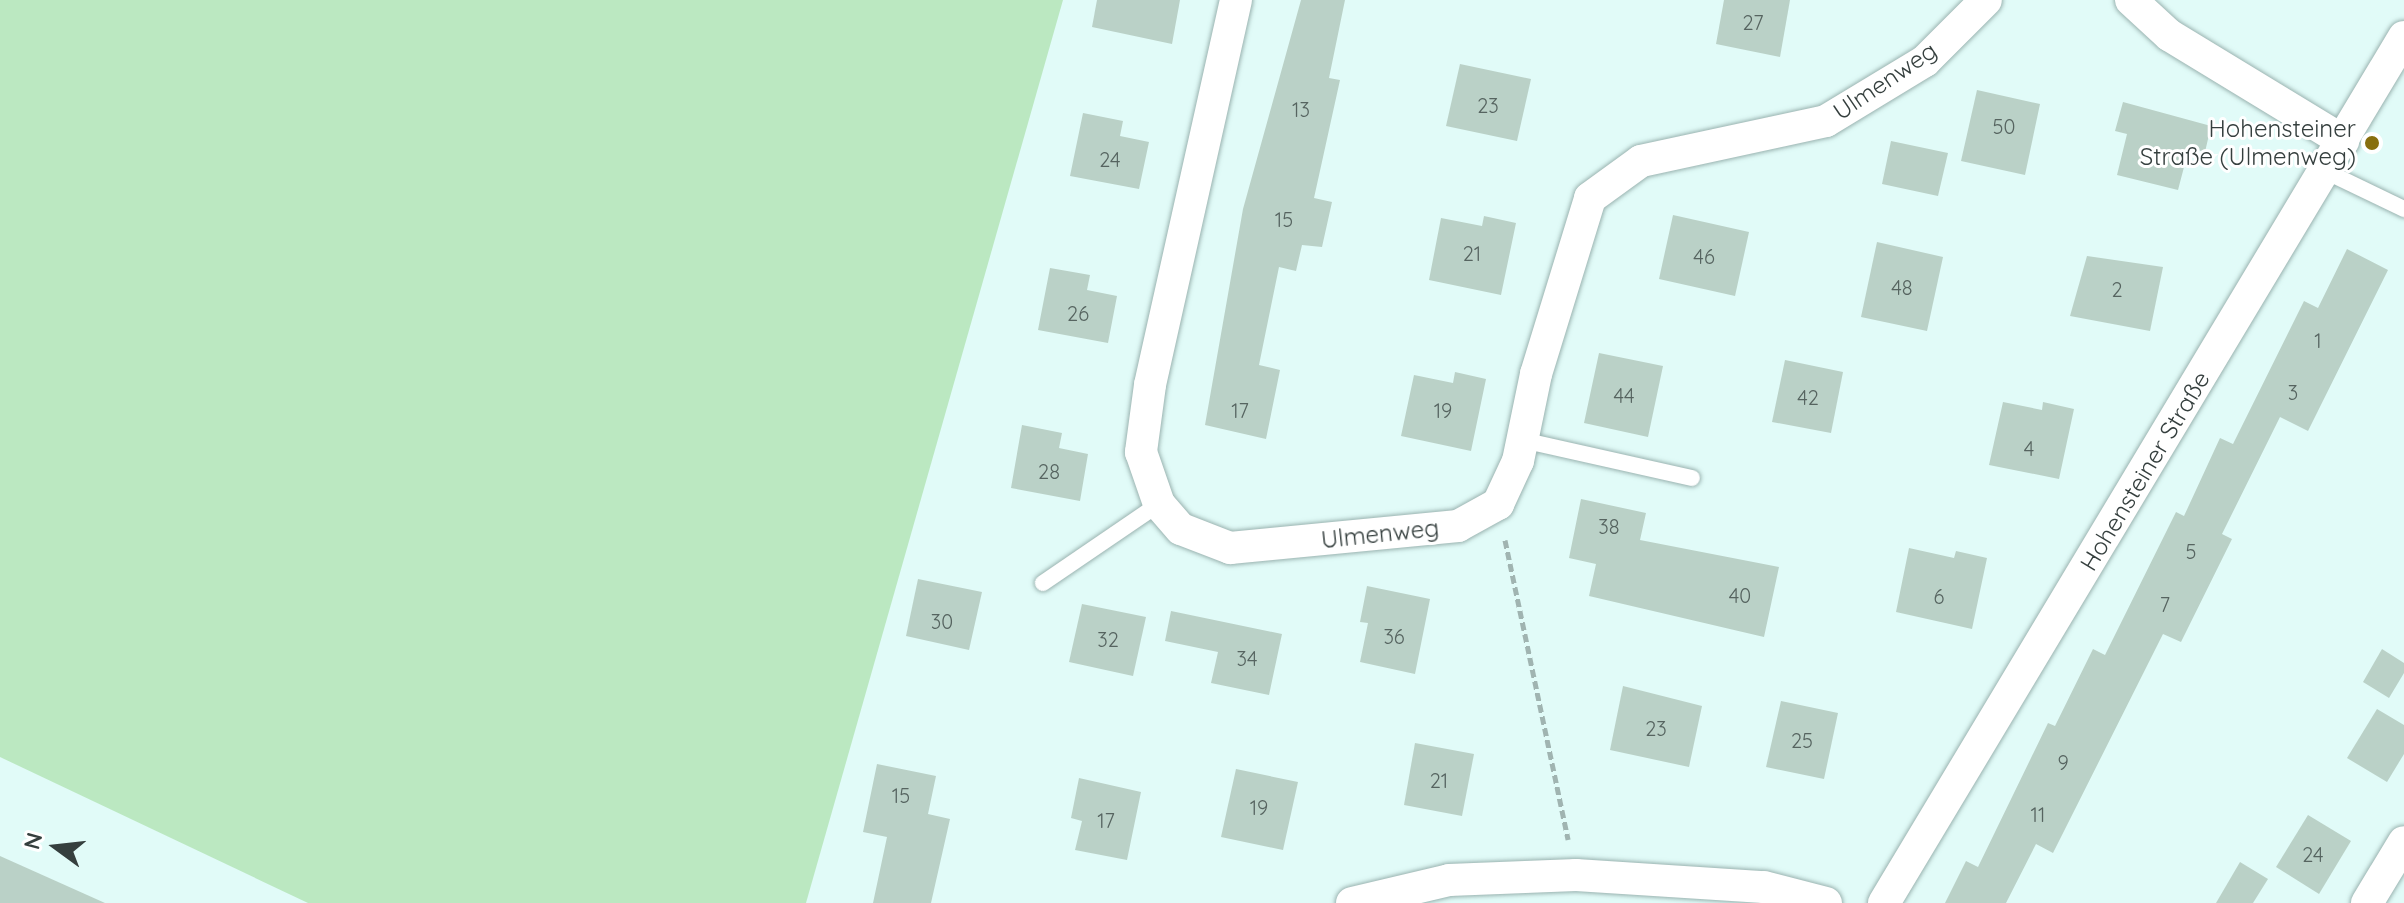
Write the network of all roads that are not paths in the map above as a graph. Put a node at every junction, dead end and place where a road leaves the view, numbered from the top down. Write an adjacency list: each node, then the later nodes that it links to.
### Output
1 (1236, 0): 10 (street, Ulmenweg)
2 (1986, 0): 8 (street, Ulmenweg)
3 (2131, 0): 5 (street)
4 (2404, 37): 5 (street, Hohensteiner Straße)
5 (2343, 141): 6 (street, Hohensteiner Straße)
6 (2325, 171): 7 (lane); 15 (street, Hohensteiner Straße)
7 (2404, 209)
8 (1522, 440): 9 (lane); 10 (street, Ulmenweg)
9 (1692, 478)
10 (1159, 504): 11 (lane)
11 (1043, 583)
12 (2404, 842): 16 (street)
13 (1352, 903): 14 (street)
14 (1826, 903)
15 (1884, 903)
16 (2367, 903)

